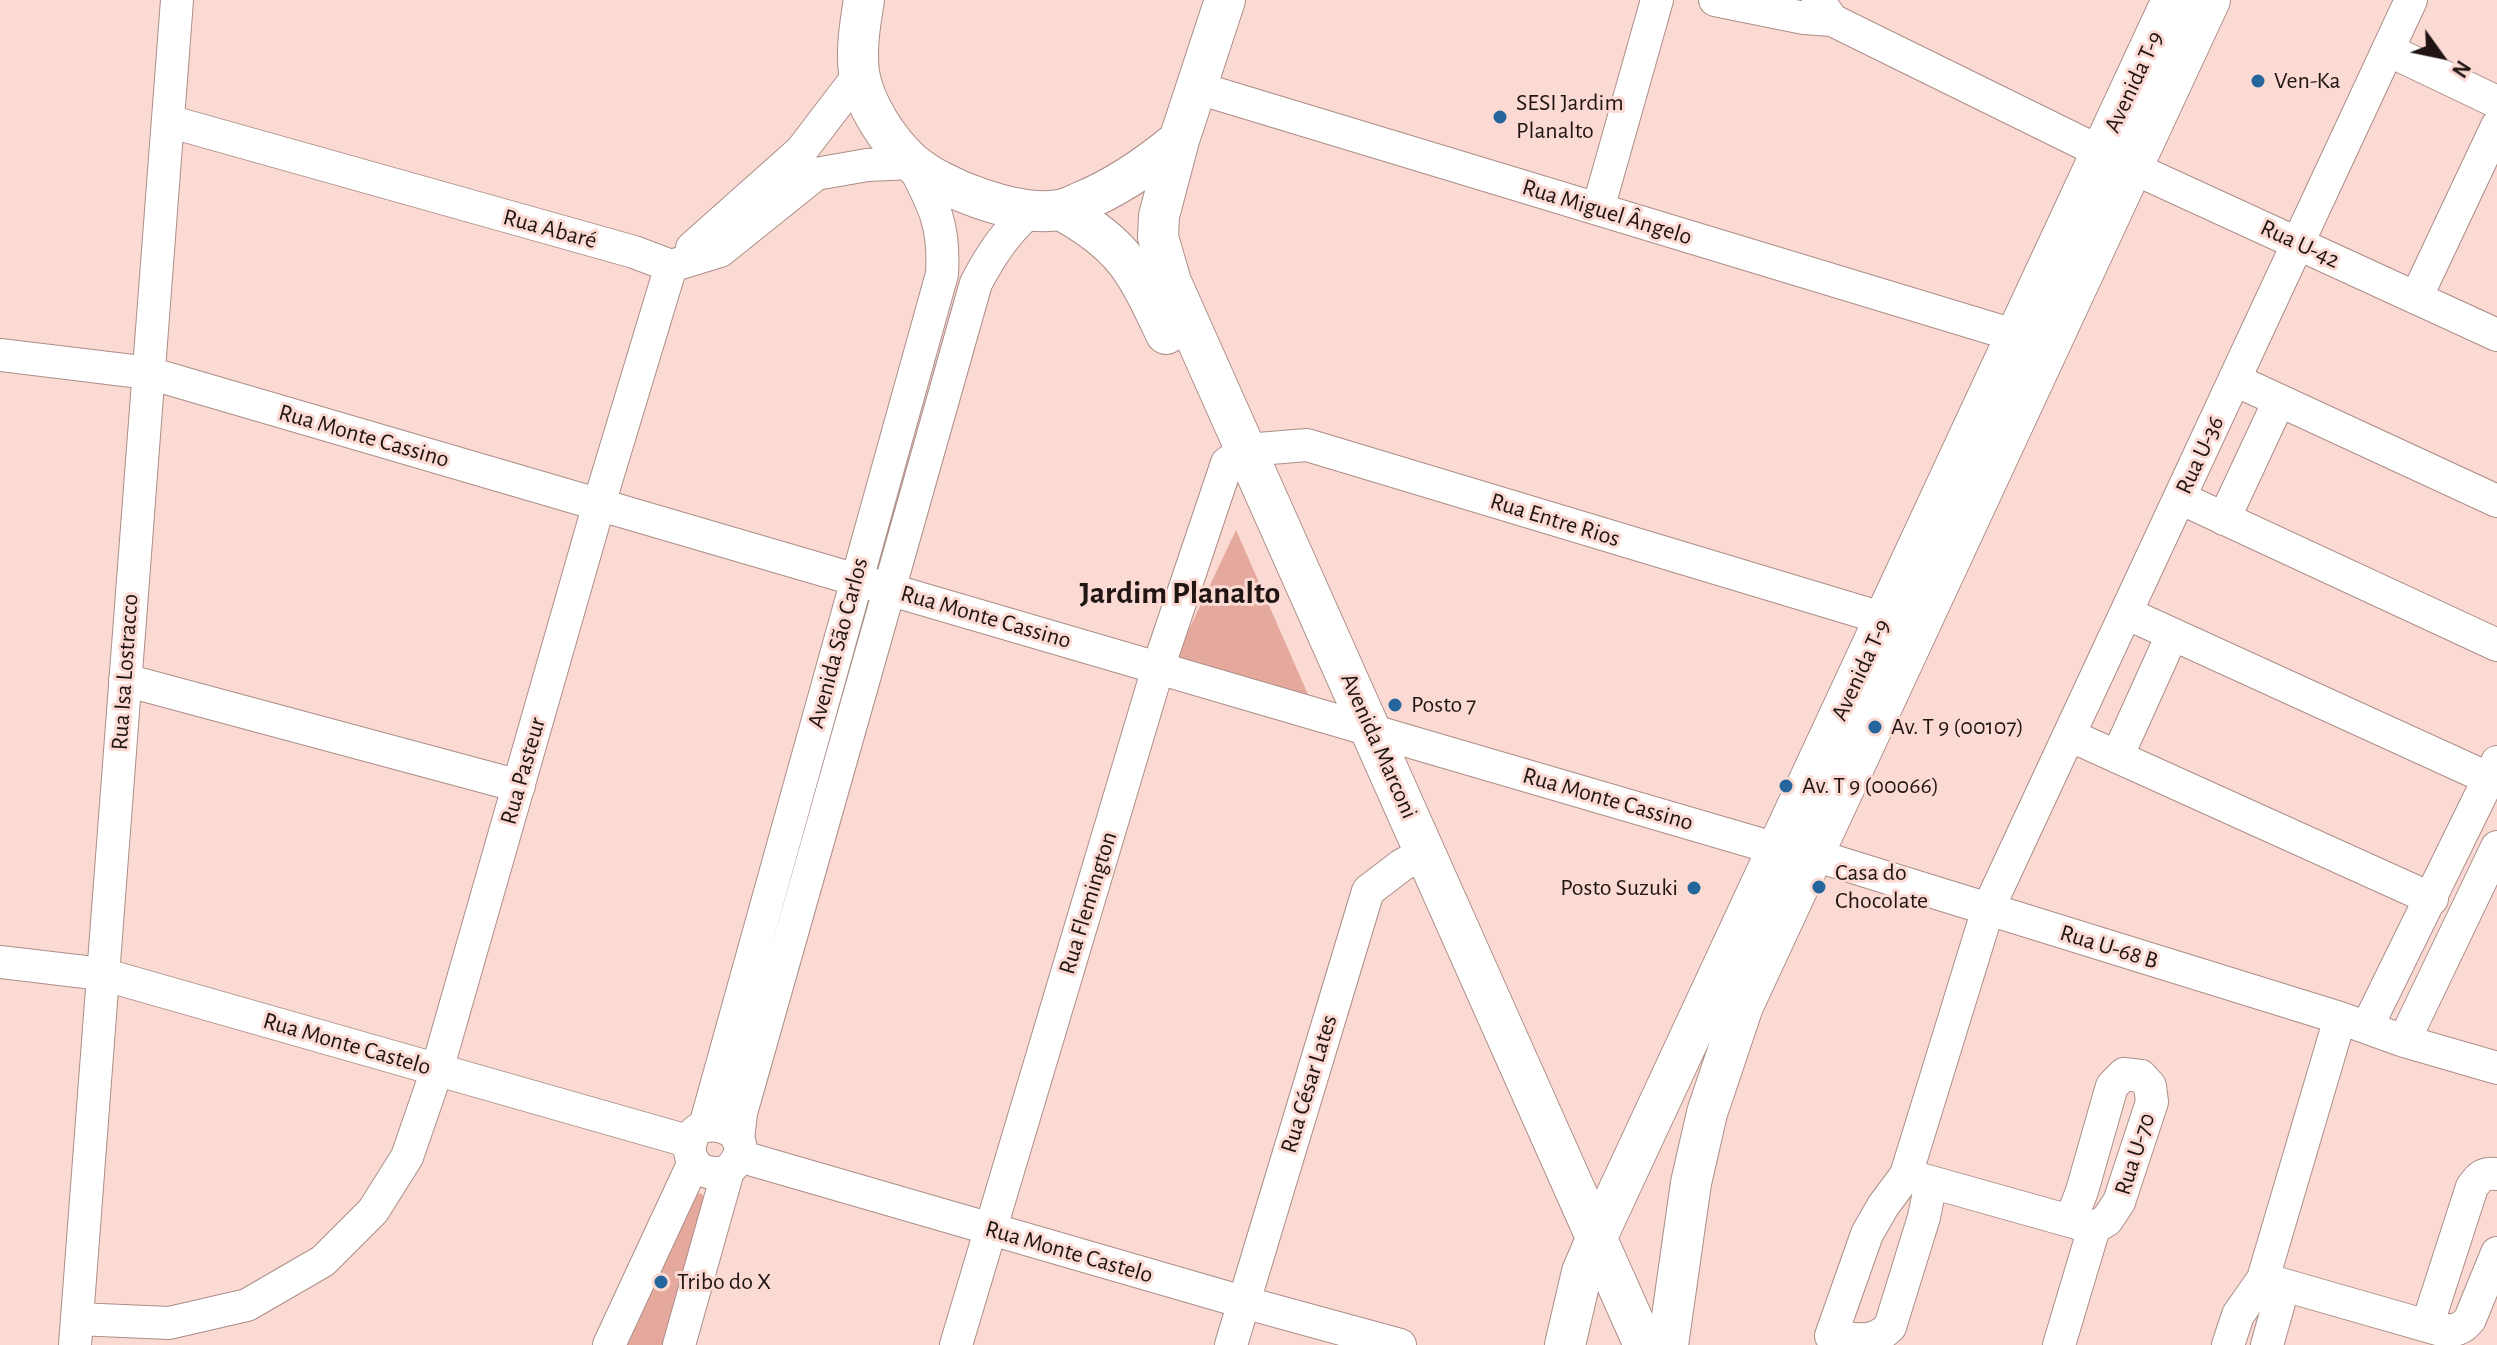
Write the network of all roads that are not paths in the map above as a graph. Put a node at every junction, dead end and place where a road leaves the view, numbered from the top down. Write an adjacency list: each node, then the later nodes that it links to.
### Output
1 (177, 0): 14 (street, Rua Isa Lostracco)
2 (864, 0): 11 (main road)
3 (1225, 0): 12 (main road, Avenida Marconi)
4 (1657, 0): 20 (street)
5 (1715, 0): 9 (street, Rua U-42)
6 (2172, 0): 17 (main road, Avenida T-9)
7 (2210, 0): 17 (main road, Avenida T-9)
8 (2411, 0): 10 (street, Rua U-36)
9 (1825, 10): 17 (street, Rua U-42)
10 (2388, 50): 13 (street); 22 (street, Rua U-36)
11 (859, 75): 18 (street); 19 (main road)
12 (1198, 88): 15 (main road, Avenida Marconi); 20 (street, Rua Miguel Ângelo)
13 (2497, 102)
14 (168, 121): 23 (street, Rua Abaré); 31 (street, Rua Isa Lostracco)
15 (1179, 140): 21 (main road); 26 (main road, Avenida Marconi)
16 (2493, 145): 27 (street)
17 (2118, 160): 22 (street, Rua U-42); 29 (main road, Avenida T-9); 53 (main road, Avenida T-9)
18 (809, 163): 19 (street); 23 (street)
19 (912, 163): 21 (main road, Avenida Marconi); 24 (street, Avenida São Carlos)
20 (1598, 209): 29 (street, Rua Miguel Ângelo)
21 (1045, 211): 25 (street, Avenida São Carlos); 26 (main road, Avenida Marconi)
22 (2299, 243): 27 (street, Rua U-42); 32 (street, Rua U-36)
23 (671, 266): 37 (street, Rua Pasteur)
24 (942, 274): 25 (street); 39 (street, Avenida São Carlos)
25 (976, 283): 40 (street, Avenida São Carlos)
26 (1159, 289): 34 (main road, Avenida Marconi)
27 (2416, 298): 28 (street, Rua U-42)
28 (2497, 335)
29 (2017, 336): 42 (main road, Avenida T-9)
30 (3, 356): 31 (street, Rua Monte Cassino)
31 (149, 373): 37 (street, Rua Monte Cassino); 46 (street, Rua Isa Lostracco)
32 (2235, 380): 33 (street); 35 (street, Rua U-36)
33 (2279, 401): 36 (street); 38 (street, Rua U-36)
34 (1237, 457): 42 (street, Rua Entre Rios); 45 (street, Rua Flemington); 47 (main road, Avenida Marconi)
35 (2180, 498): 38 (street); 41 (street, Rua U-36)
36 (2497, 501)
37 (599, 504): 39 (street, Rua Monte Cassino); 51 (street, Rua Pasteur)
38 (2224, 519): 44 (street)
39 (855, 579): 40 (street, Rua Monte Cassino); 63 (street, Avenida São Carlos)
40 (890, 589): 45 (street, Rua Monte Cassino); 64 (street, Avenida São Carlos)
41 (2126, 613): 43 (street); 48 (street, Rua U-36)
42 (1885, 619): 53 (main road, Avenida T-9)
43 (2172, 635): 49 (street); 50 (street)
44 (2497, 645)
45 (1158, 668): 47 (street, Rua Monte Cassino); 67 (street, Rua Flemington)
46 (125, 680): 51 (street); 58 (street, Rua Isa Lostracco)
47 (1355, 725): 53 (street, Rua Monte Cassino); 54 (main road, Avenida Marconi)
48 (2069, 735): 49 (street); 56 (street, Rua U-36)
49 (2117, 757): 55 (street)
50 (2493, 771): 55 (street)
51 (519, 786): 62 (street, Rua Pasteur)
52 (2497, 847): 60 (street)
53 (1796, 852): 56 (street, Rua U-68 B); 69 (main road, Avenida T-9); 82 (main road, Avenida T-9)
54 (1414, 859): 69 (main road, Avenida Marconi); 71 (street, Rua César Lates)
55 (2432, 899): 59 (street)
56 (1988, 909): 59 (street, Rua U-68 B); 66 (street, Rua U-36)
57 (0, 962): 58 (street, Rua Monte Castelo)
58 (102, 974): 62 (street, Rua Monte Castelo); 72 (street, Rua Isa Lostracco)
59 (2353, 1022): 60 (street, Rua U-68 B); 70 (street)
60 (2404, 1041): 61 (street, Rua U-68 B)
61 (2497, 1068)
62 (437, 1070): 63 (street, Rua Monte Castelo); 72 (street, Rua Pasteur)
63 (696, 1144): 64 (street); 64 (street); 75 (street, Avenida São Carlos)
64 (735, 1156): 67 (street, Rua Monte Castelo); 76 (street, Avenida São Carlos)
65 (2497, 1174): 73 (street)
66 (1918, 1178): 74 (street); 74 (street); 83 (street)
67 (991, 1229): 71 (street, Rua Monte Castelo); 77 (street, Rua Flemington)
68 (2497, 1253): 73 (street)
69 (1589, 1256): 80 (main road, Avenida T-9); 81 (main road, Avenida Marconi)
70 (2274, 1282): 73 (street); 84 (street); 85 (street)
71 (1243, 1302): 78 (street, Rua César Lates); 79 (street, Rua Monte Castelo)
72 (76, 1332)
73 (2435, 1334)
74 (1829, 1341)
75 (609, 1345)
76 (679, 1345)
77 (956, 1345)
78 (1231, 1345)
79 (1400, 1345)
80 (1565, 1345)
81 (1644, 1345)
82 (1668, 1345)
83 (2059, 1345)
84 (2228, 1345)
85 (2267, 1345)

